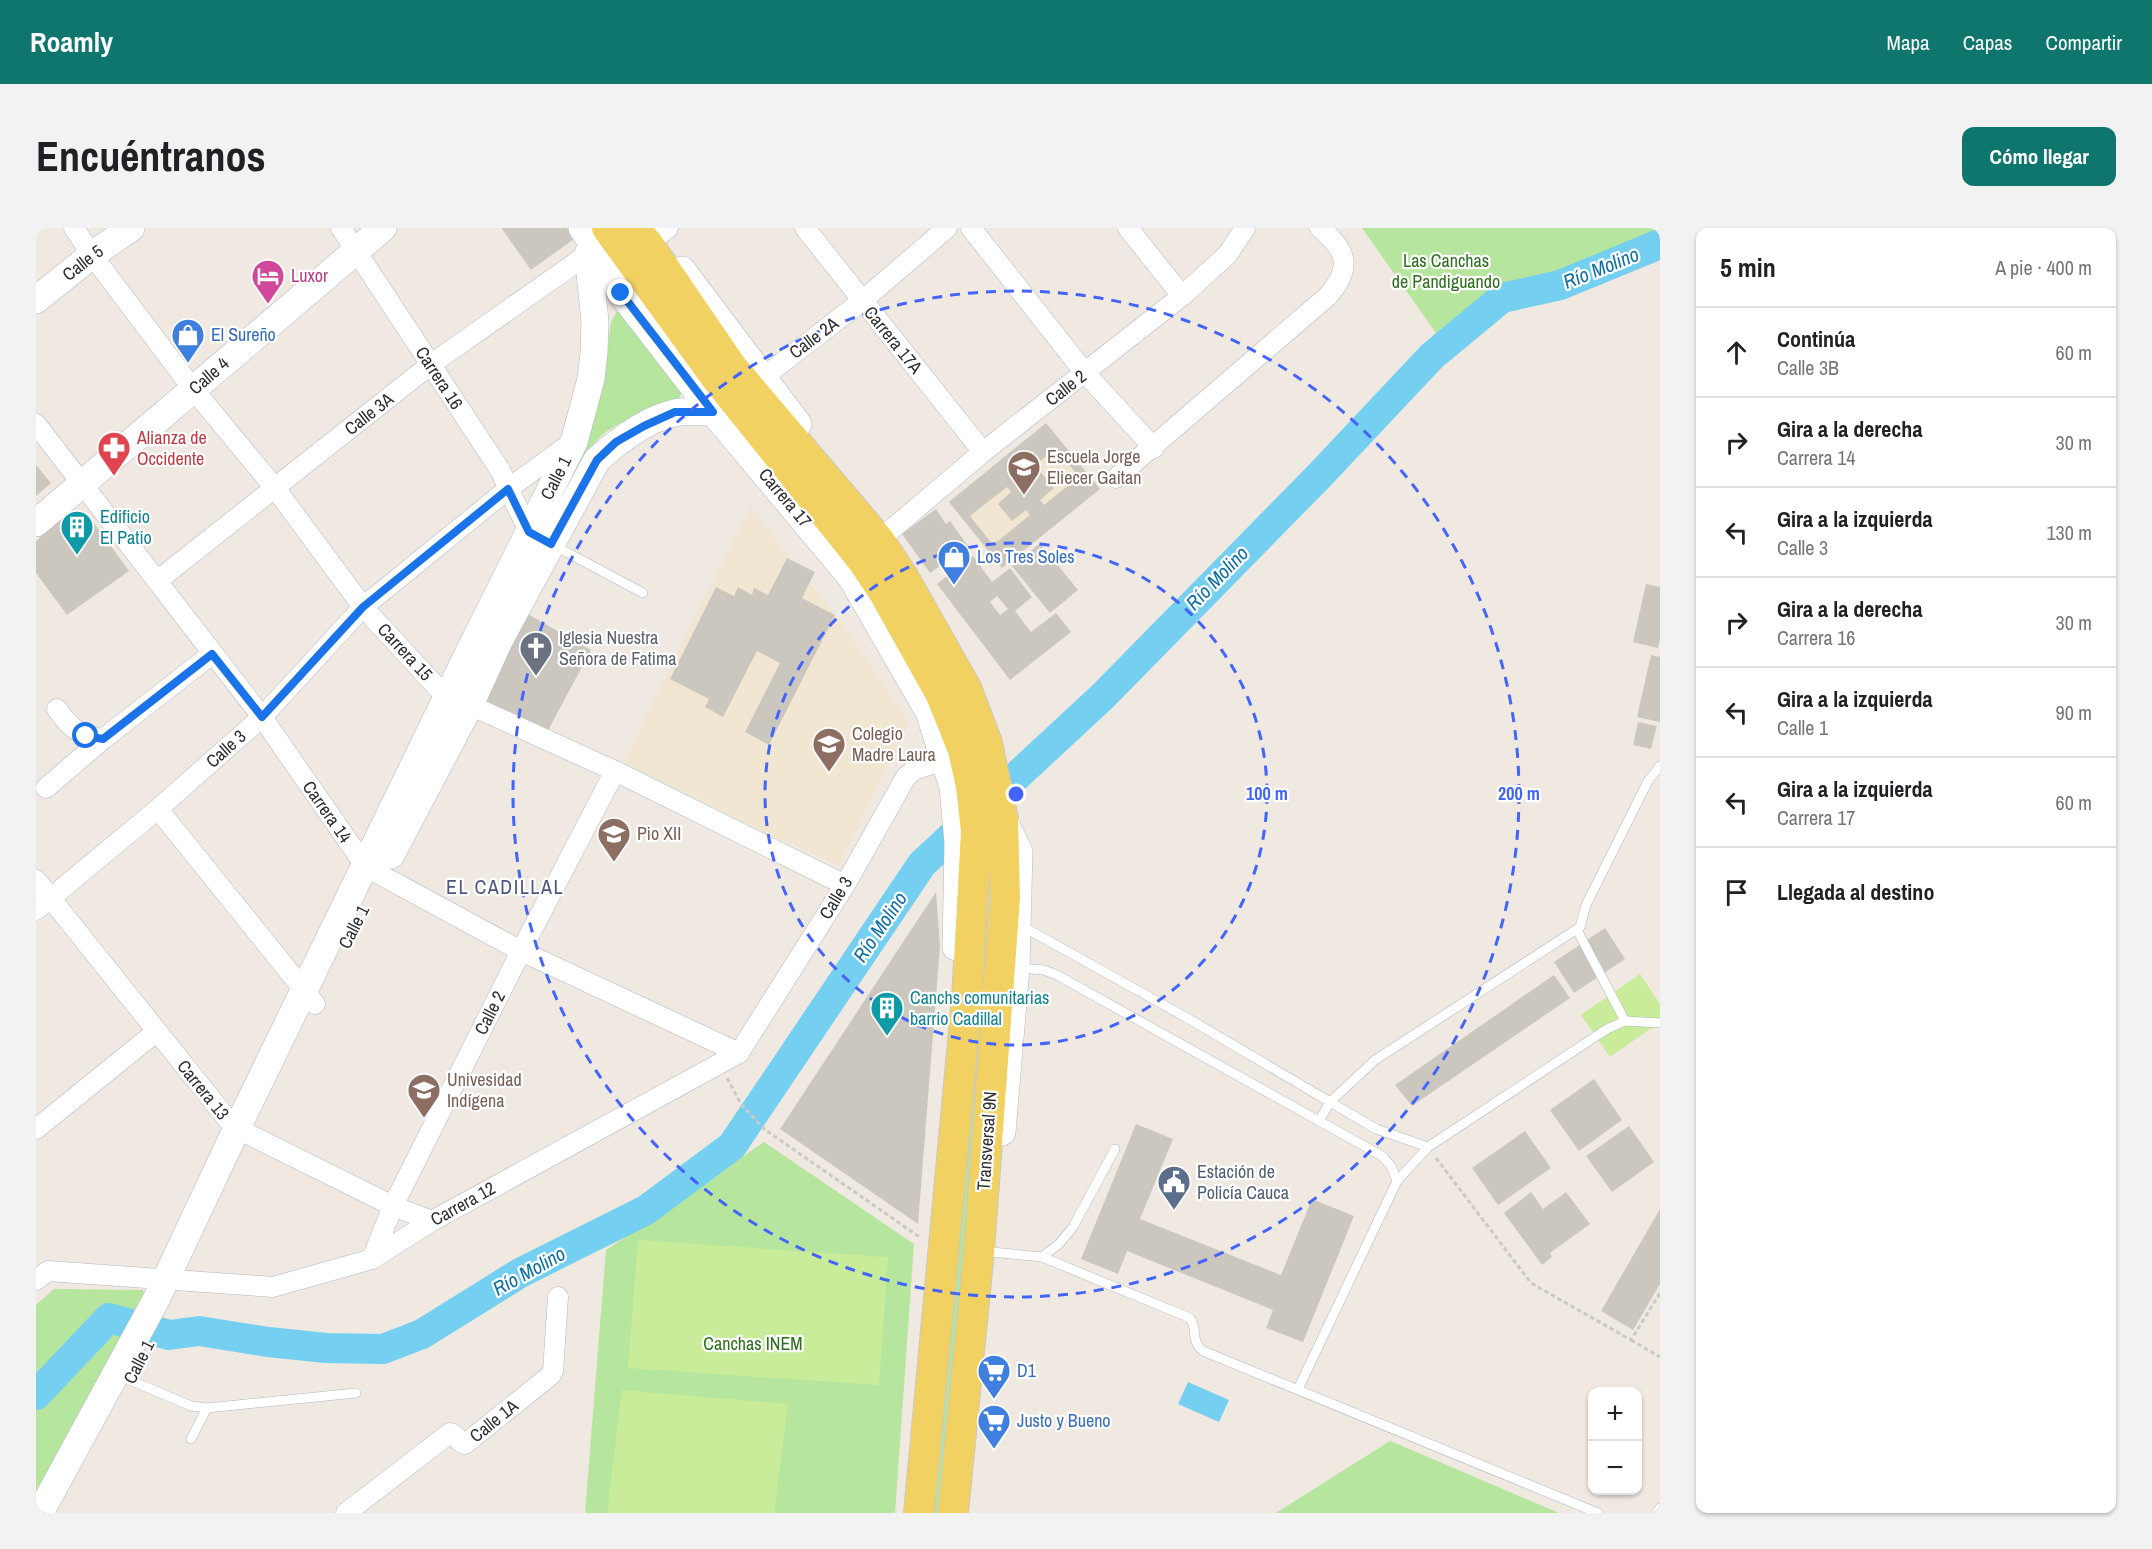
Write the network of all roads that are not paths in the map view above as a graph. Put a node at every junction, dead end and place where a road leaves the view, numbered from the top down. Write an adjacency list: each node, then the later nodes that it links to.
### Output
1 (74, 228): 14 (street, Carrera 15)
2 (131, 228): 14 (main road, Calle 5)
3 (340, 228): 13 (street, Carrera 16)
4 (383, 228): 13 (main road, Calle 4)
5 (805, 228): 17 (street, Carrera 17A)
6 (947, 228): 17 (street, Calle 2A)
7 (971, 228): 19 (street)
8 (1128, 228): 15 (street)
9 (1245, 228): 15 (street, Calle 2)
10 (1320, 228): 25 (street)
11 (653, 230): 20 (main road); 33 (main road)
12 (593, 239): 18 (street, Calle 3A); 22 (main road, Carrera 17); 24 (main road, Calle 1); 45 (main road, Carrera 17)
13 (356, 251): 18 (street, Carrera 16); 21 (main road, Calle 4)
14 (92, 255): 16 (main road, Calle 5); 21 (street, Carrera 15)
15 (1182, 296): 19 (street, Calle 2)
16 (36, 300)
17 (862, 301): 20 (street, Calle 2A); 26 (street, Carrera 17A)
18 (430, 365): 29 (street, Calle 3A); 30 (street, Carrera 16)
19 (1085, 373): 25 (street); 26 (street, Calle 2)
20 (762, 378): 33 (main road)
21 (193, 389): 28 (main road, Calle 4); 29 (street, Carrera 15)
22 (713, 412): 32 (main road, Calle 1); 42 (main road, Carrera 17)
23 (36, 424): 28 (street, Carrera 14)
24 (574, 442): 30 (street, Calle 3); 32 (main road, Calle 1)
25 (1154, 448): 27 (street)
26 (983, 452): 33 (street, Calle 2)
27 (1116, 478)
28 (82, 484): 31 (main road, Calle 4); 34 (street, Carrera 14)
29 (275, 488): 34 (street, Calle 3A); 36 (street, Carrera 15)
30 (508, 489): 32 (street, Carrera 16); 36 (street, Calle 3)
31 (36, 523)
32 (540, 538): 35 (lane); 38 (main road, Calle 1)
33 (879, 540): 45 (main road)
34 (157, 581): 37 (street, Carrera 14)
35 (643, 593)
36 (363, 607): 38 (street, Carrera 15); 40 (street, Calle 3)
37 (212, 654): 40 (street, Carrera 14); 41 (street)
38 (458, 701): 44 (street, Carrera 15); 50 (main road, Calle 1)
39 (57, 709): 41 (street)
40 (262, 717): 47 (street, Calle 3); 50 (street, Carrera 14)
41 (103, 739): 46 (street)
42 (944, 760): 45 (main road, Carrera 17); 52 (street, Calle 3)
43 (1660, 766): 55 (lane)
44 (615, 771): 52 (street, Carrera 15); 56 (street, Calle 2)
45 (972, 780): 48 (main road, Transversal 9N); 49 (main road, Transversal 9N)
46 (46, 788)
47 (158, 809): 53 (street, Calle 3); 58 (street)
48 (1003, 819): 54 (main road); 74 (main road, Transversal 9N)
49 (967, 837): 63 (main road, Transversal 9N); 65 (main road, Transversal 9N)
50 (373, 871): 56 (street, Carrera 14); 58 (main road, Calle 1)
51 (36, 880): 53 (street, Carrera 13)
52 (845, 885): 62 (street, Calle 3)
53 (43, 904): 61 (street, Carrera 13)
54 (1017, 923): 57 (main road); 64 (lane)
55 (1576, 930): 59 (lane); 64 (lane)
56 (521, 951): 62 (street, Carrera 14); 72 (street, Calle 2)
57 (1016, 967): 66 (lane); 74 (main road)
58 (309, 998): 68 (main road, Calle 1)
59 (1625, 1021): 60 (lane); 69 (lane)
60 (1660, 1023)
61 (156, 1032): 67 (street); 68 (street, Carrera 13)
62 (739, 1053): 73 (street, Carrera 12)
63 (959, 1084): 65 (main road); 90 (main road, Transversal 9N)
64 (1330, 1102): 66 (lane); 69 (lane)
65 (946, 1113): 89 (main road, Transversal 9N)
66 (1319, 1121): 71 (lane)
67 (36, 1129)
68 (242, 1132): 72 (street, Carrera 13); 78 (main road, Calle 1)
69 (1428, 1147): 71 (lane)
70 (1115, 1149): 75 (lane)
71 (1397, 1181): 81 (lane)
72 (393, 1206): 73 (street, Carrera 13); 76 (street, Calle 2)
73 (432, 1221): 76 (street, Carrera 12)
74 (986, 1251): 75 (lane); 91 (main road, Transversal 9N); 92 (main road)
75 (1042, 1257): 81 (lane)
76 (372, 1259): 78 (street, Carrera 12)
77 (40, 1269): 78 (street)
78 (168, 1290): 80 (main road, Calle 1)
79 (558, 1297): 86 (street, Calle 1A)
80 (128, 1368): 83 (lane); 87 (main road, Calle 1); 88 (main road, Calle 1)
81 (1298, 1389): 93 (lane)
82 (356, 1393): 83 (lane)
83 (207, 1408): 84 (lane)
84 (191, 1439)
85 (1660, 1509): 94 (lane)
86 (352, 1511)
87 (40, 1513)
88 (61, 1513)
89 (905, 1513)
90 (919, 1513)
91 (953, 1513)
92 (967, 1513)
93 (1598, 1513)
94 (1656, 1513)

